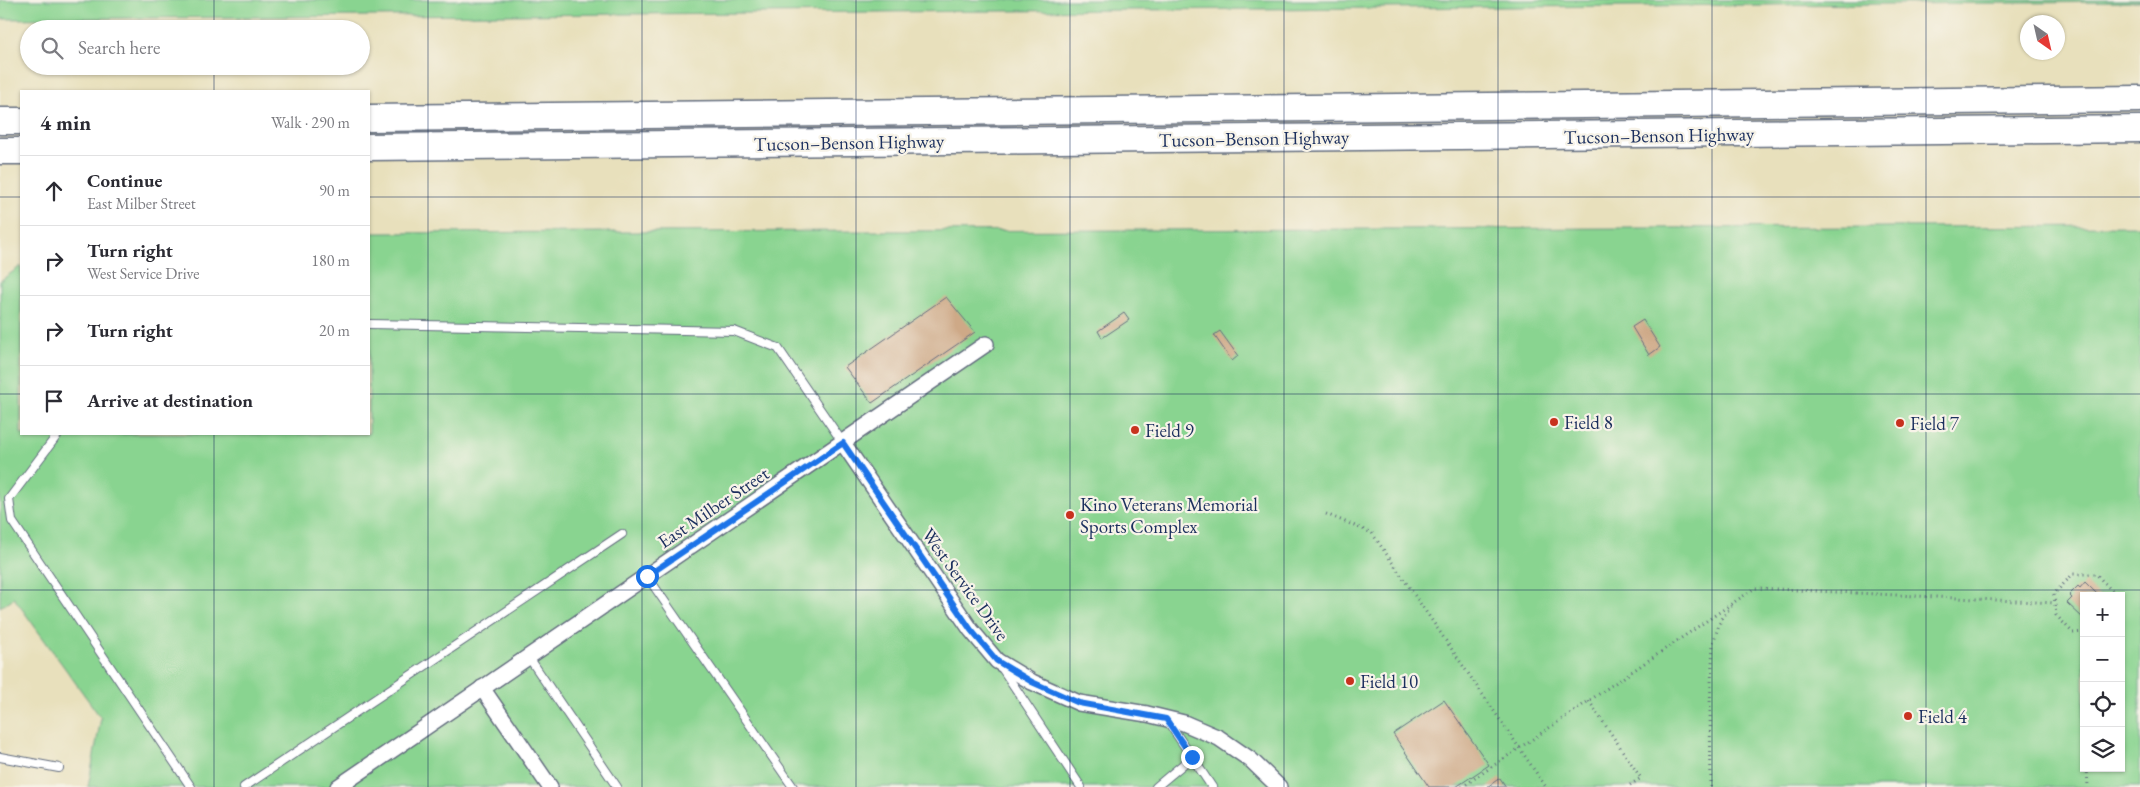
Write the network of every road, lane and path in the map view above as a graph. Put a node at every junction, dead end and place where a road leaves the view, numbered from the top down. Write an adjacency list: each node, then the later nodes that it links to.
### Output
1 (2140, 99): 2 (highway, Tucson–Benson Highway)
2 (370, 118)
3 (0, 121): 4 (highway)
4 (20, 121)
5 (2140, 129): 6 (highway, Tucson–Benson Highway)
6 (2033, 131): 7 (highway); 8 (highway, Tucson–Benson Highway)
7 (2140, 138)
8 (370, 147)
9 (0, 151): 10 (highway)
10 (20, 151)
11 (370, 324): 14 (lane)
12 (986, 344): 14 (street, East Milber Street)
13 (57, 435): 32 (lane)
14 (843, 443): 17 (street, East Milber Street); 23 (street, West Service Drive)
15 (1326, 514): 27 (path)
16 (622, 534): 33 (lane)
17 (647, 576): 22 (street, East Milber Street); 37 (lane)
18 (2113, 592): 20 (path)
19 (1737, 600): 20 (path); 25 (path); 45 (path)
20 (2055, 602): 21 (path)
21 (2080, 632)
22 (528, 656): 24 (street, East Milber Street); 36 (lane)
23 (997, 661): 26 (street, West Service Drive); 38 (lane)
24 (482, 688): 34 (street, East Milber Street); 35 (street)
25 (1589, 701): 27 (path); 44 (path)
26 (1166, 719): 29 (lane); 41 (street, West Service Drive)
27 (1520, 748): 42 (path); 43 (path)
28 (0, 757): 30 (lane)
29 (1192, 757): 39 (lane); 40 (lane)
30 (59, 768)
31 (2087, 772): 46 (path)
32 (191, 787)
33 (244, 787)
34 (338, 787)
35 (550, 787)
36 (617, 787)
37 (793, 787)
38 (1081, 787)
39 (1156, 787)
40 (1212, 787)
41 (1279, 787)
42 (1462, 787)
43 (1546, 787)
44 (1627, 787)
45 (1711, 787)
46 (2088, 787)

